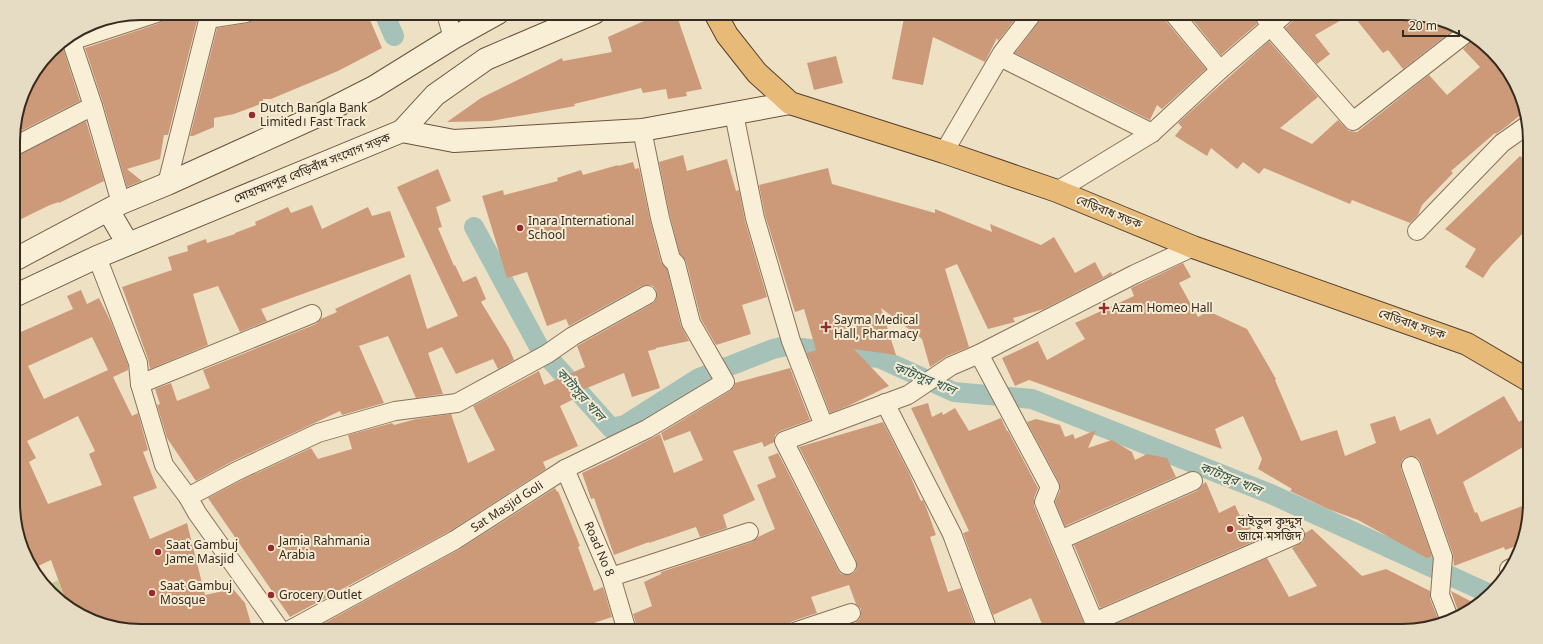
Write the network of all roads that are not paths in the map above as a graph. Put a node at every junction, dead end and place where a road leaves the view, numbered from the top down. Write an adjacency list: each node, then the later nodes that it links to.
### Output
1 (134, 20): 11 (street)
2 (208, 20): 26 (street)
3 (448, 20): 13 (street)
4 (485, 20): 13 (main road)
5 (578, 20): 22 (main road, মোহাম্মদপুর বেড়িবাঁধ সংযোগ সড়ক)
6 (719, 20): 17 (highway, বেড়িবাধ সড়ক)
7 (1027, 20): 15 (street)
8 (1179, 20): 16 (street)
9 (1266, 20): 16 (street)
10 (1268, 20): 12 (street)
11 (81, 36)
12 (1463, 36)
13 (453, 38): 26 (main road)
14 (71, 42): 18 (street)
15 (1000, 57): 23 (street); 25 (street)
16 (1220, 70): 23 (street)
17 (790, 104): 19 (main road); 25 (highway, বেড়িবাধ সড়ক)
18 (93, 106): 24 (street); 28 (street)
19 (734, 114): 21 (main road); 41 (street)
20 (1522, 129): 29 (street)
21 (642, 130): 22 (main road); 43 (street, Sat Masjid Goli)
22 (402, 131): 30 (main road, মোহাম্মদপুর বেড়িবাঁধ সংযোগ সড়ক)
23 (1152, 133): 27 (street)
24 (20, 143)
25 (944, 152): 27 (highway, বেড়িবাধ সড়ক)
26 (167, 184): 28 (main road)
27 (1057, 191): 31 (highway, বেড়িবাধ সড়ক)
28 (114, 206): 30 (main road); 33 (main road)
29 (1417, 231)
30 (128, 244): 32 (main road, মোহাম্মদপুর বেড়িবাঁধ সংযোগ সড়ক)
31 (1193, 247): 37 (street); 38 (highway, বেড়িবাধ সড়ক)
32 (97, 256): 34 (main road, মোহাম্মদপুর বেড়িবাঁধ সংযোগ সড়ক); 39 (street)
33 (20, 257)
34 (20, 293)
35 (647, 295): 45 (street)
36 (312, 314): 39 (street)
37 (979, 354): 40 (street); 48 (street)
38 (1523, 377)
39 (140, 384): 45 (street)
40 (885, 403): 41 (street); 57 (street)
41 (824, 426): 49 (street)
42 (1411, 466): 52 (street)
43 (565, 469): 50 (street, Road No 8); 54 (street, Sat Masjid Goli)
44 (1193, 481): 48 (street)
45 (188, 497): 53 (street)
46 (749, 532): 50 (street)
47 (1295, 535): 59 (street)
48 (1060, 540): 58 (street)
49 (848, 565)
50 (612, 577): 55 (street, Road No 8)
51 (850, 613): 56 (street)
52 (1448, 615)
53 (276, 624)
54 (301, 624)
55 (623, 624)
56 (818, 624)
57 (985, 624)
58 (1095, 624)
59 (1100, 624)

